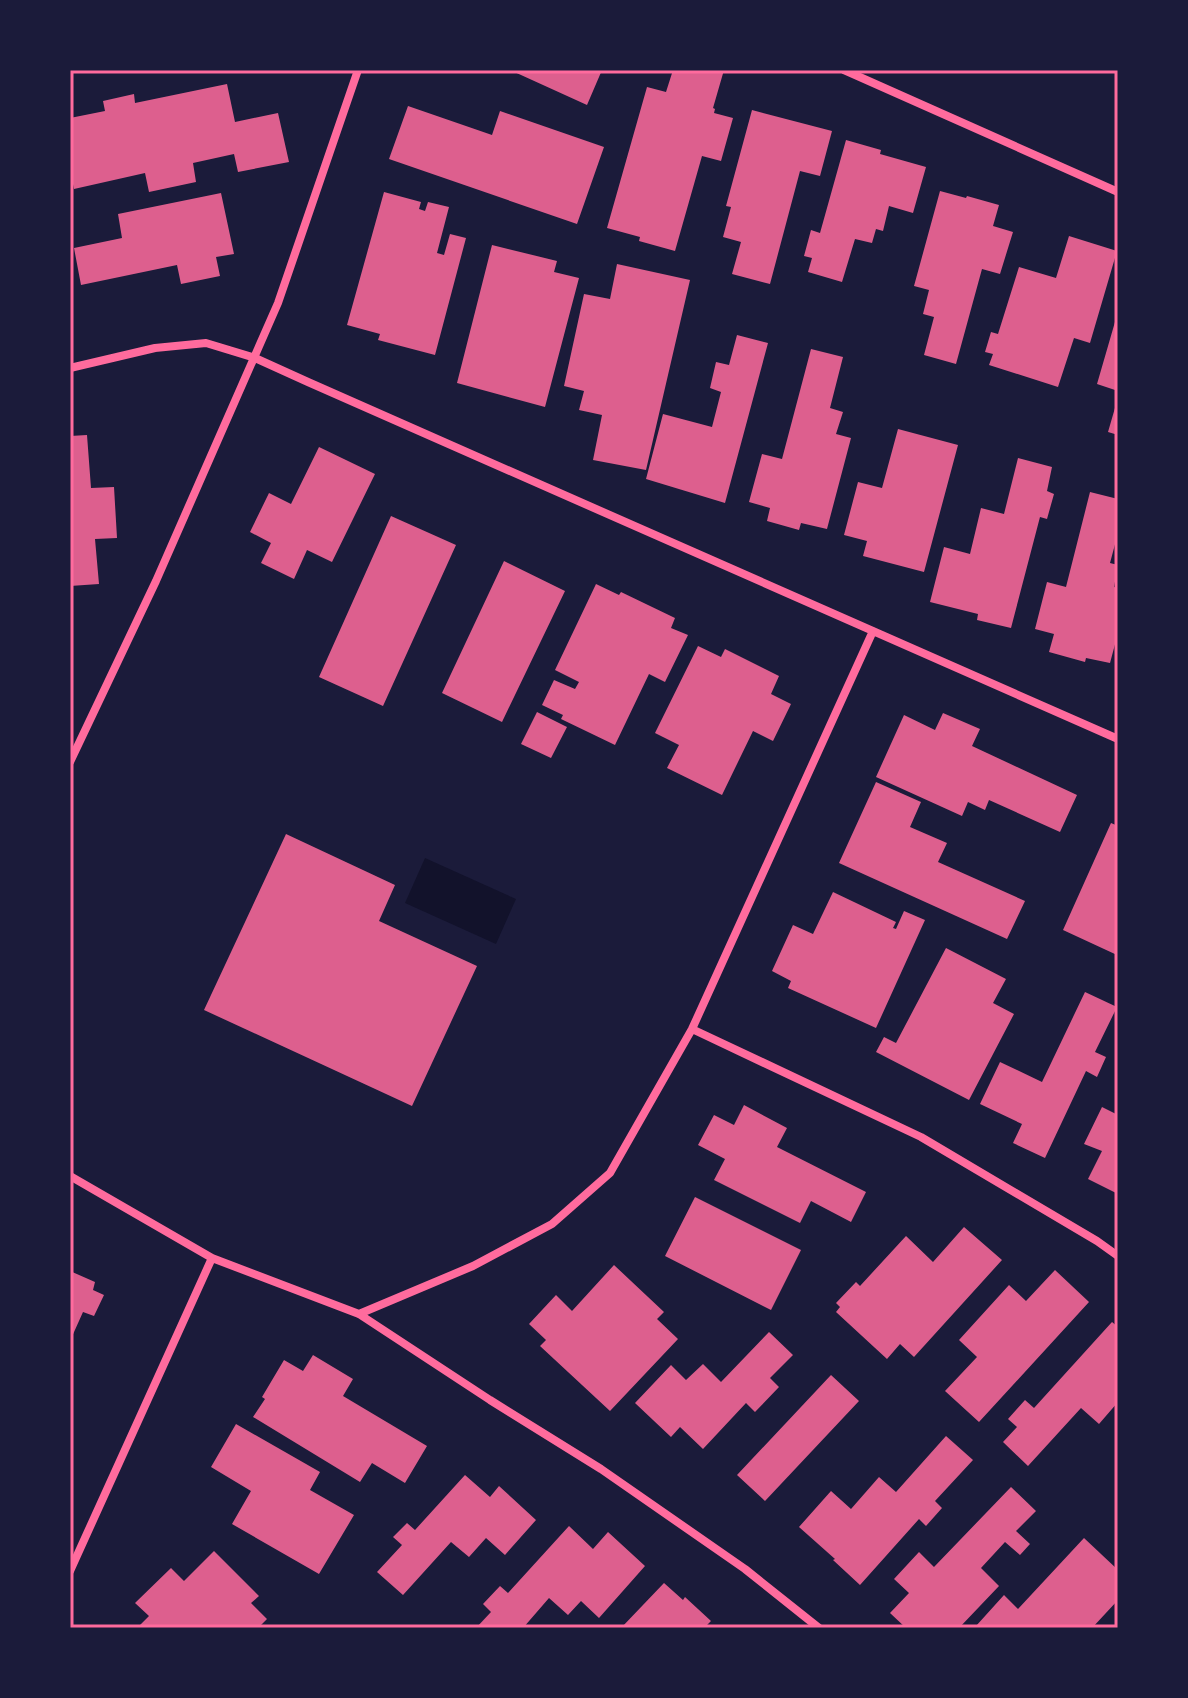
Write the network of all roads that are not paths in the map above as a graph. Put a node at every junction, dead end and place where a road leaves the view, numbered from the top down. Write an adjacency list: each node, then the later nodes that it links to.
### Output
1 (358, 70): 4 (street)
2 (844, 70): 3 (street)
3 (1118, 192)
4 (255, 358): 5 (street); 6 (street); 8 (street)
5 (70, 368)
6 (873, 631): 7 (street); 9 (street)
7 (1118, 739)
8 (70, 762)
9 (692, 1029): 11 (street); 13 (street)
10 (70, 1176): 12 (street)
11 (1118, 1256)
12 (212, 1258): 13 (street); 14 (street)
13 (359, 1314): 15 (street)
14 (70, 1571)
15 (819, 1628)

